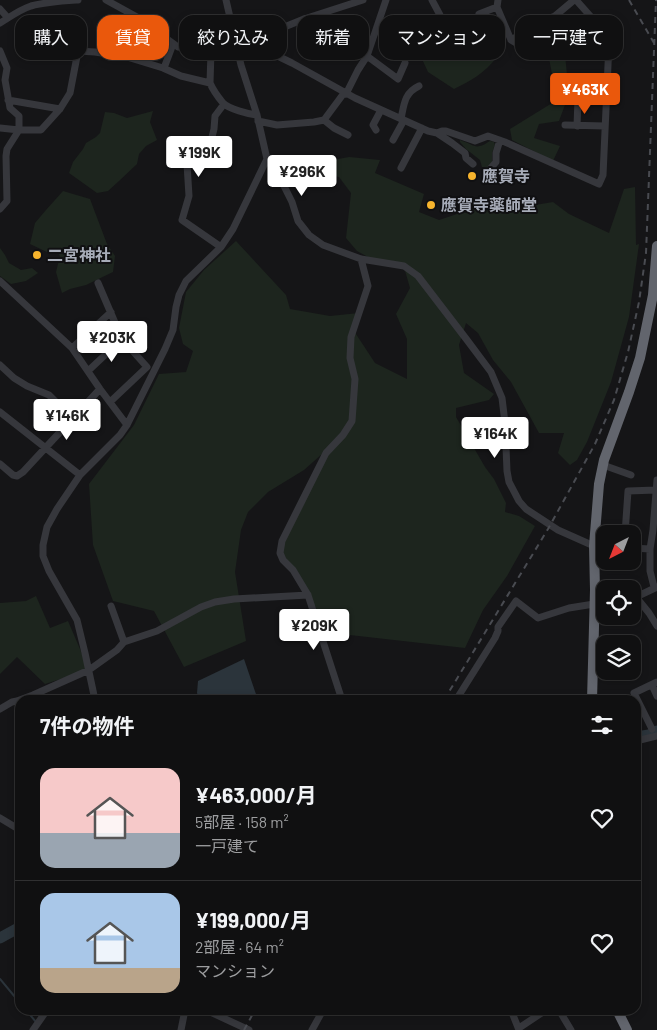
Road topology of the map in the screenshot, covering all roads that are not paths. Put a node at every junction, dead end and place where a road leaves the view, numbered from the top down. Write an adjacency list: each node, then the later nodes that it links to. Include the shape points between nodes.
1 (78, 0): 16 (street, via 31,6)
2 (106, 0): 11 (street)
3 (226, 0): 12 (street)
4 (363, 0): 13 (street)
5 (386, 0): 14 (street)
6 (575, 0): 19 (street, via 555,16); 39 (street, via 600,27 609,43)
7 (434, 1): 15 (street)
8 (498, 3): 10 (street); 19 (street)
9 (0, 9): 16 (street)
10 (480, 14)
11 (133, 15)
12 (230, 15)
13 (319, 15)
14 (381, 15)
15 (440, 15)
16 (8, 18): 18 (street)
17 (379, 22): 24 (street)
18 (0, 24)
19 (512, 40): 21 (street)
20 (169, 41): 22 (street)
21 (515, 42)
22 (173, 44): 23 (street); 34 (street)
23 (179, 47)
24 (369, 50)
25 (0, 51): 38 (street, via 7,68)
26 (97, 52): 41 (street, via 78,51 70,93)
27 (369, 57): 33 (street, via 398,79)
28 (140, 60): 34 (street)
29 (211, 60): 35 (street)
30 (241, 60): 43 (street)
31 (286, 60): 37 (street)
32 (364, 60): 37 (street)
33 (405, 63)
34 (164, 68): 35 (street, via 180,76)
35 (210, 83): 40 (street)
36 (419, 86): 45 (street, via 407,95)
37 (345, 93): 42 (street); 44 (street)
38 (8, 100): 41 (street); 51 (street, via 10,108 19,116)
39 (606, 100): 47 (street, via 578,99); 48 (street)
40 (224, 104): 43 (street); 63 (street, via 215,116 212,136 187,164 189,196 182,220)
41 (60, 108): 51 (street, via 41,130)
42 (381, 110): 45 (street); 52 (street, via 374,126)
43 (258, 118): 44 (street, via 278,125); 57 (street)
44 (324, 120): 54 (street)
45 (402, 120): 50 (street); 55 (street)
46 (565, 125): 47 (street)
47 (577, 126): 48 (street)
48 (605, 126): 56 (street, via 603,175 599,184)
49 (0, 128): 51 (street)
50 (422, 128): 53 (street); 59 (street)
51 (19, 130): 61 (street, via 7,149 7,201)
52 (376, 130)
53 (437, 133): 56 (street, via 446,131 475,141 488,136); 58 (street, via 465,153)
54 (348, 135)
55 (393, 140)
56 (500, 140): 60 (street, via 496,162)
57 (268, 158): 63 (street); 64 (street, via 292,202 298,221 309,235 323,245)
58 (473, 164)
59 (401, 168)
60 (490, 169)
61 (0, 209)
62 (657, 246): 67 (highway)
63 (221, 247): 78 (street, via 186,281 179,295 173,330)
64 (361, 259): 88 (street, via 404,266 418,276 490,372 502,398 507,471 518,501 558,530); 94 (street, via 368,286 351,337 350,358 355,379 352,421 326,453 282,541 280,553)
65 (0, 281): 71 (street)
66 (98, 283): 69 (street)
67 (655, 295): 68 (highway)
68 (654, 309): 81 (highway)
69 (111, 312): 70 (street); 71 (street)
70 (122, 338): 73 (street); 75 (street, via 147,367)
71 (72, 348): 73 (street)
72 (0, 365): 77 (street, via 27,386 49,395)
73 (88, 371): 74 (street)
74 (100, 389): 75 (street); 77 (street)
75 (110, 402): 78 (street)
76 (0, 412): 79 (street)
77 (72, 418): 79 (street)
78 (127, 425): 82 (street)
79 (45, 449): 80 (street, via 17,476); 82 (street)
80 (0, 464)
81 (603, 465): 83 (street); 88 (highway)
82 (80, 475): 101 (street, via 46,527 43,545 49,571 77,620)
83 (631, 475)
84 (657, 480): 85 (street)
85 (656, 490): 86 (street, via 628,491); 87 (street)
86 (625, 525)
87 (655, 530): 90 (street)
88 (594, 546): 91 (highway)
89 (641, 548): 90 (street)
90 (650, 549): 92 (street, via 650,571)
91 (599, 580)
92 (655, 587): 93 (street)
93 (641, 593)
94 (308, 595): 100 (street, via 215,602 156,631); 105 (street)
95 (596, 600): 96 (highway)
96 (594, 604): 106 (street, via 538,618 516,601); 107 (highway)
97 (641, 604): 99 (street)
98 (112, 606): 100 (street)
99 (657, 626)
100 (124, 642): 101 (street)
101 (89, 670): 103 (street); 104 (street)
102 (654, 684): 108 (street); 109 (street)
103 (33, 695)
104 (93, 695)
105 (340, 695)
106 (459, 695)
107 (592, 695)
108 (635, 695)
109 (657, 696)
110 (15, 701): 112 (street)
111 (641, 707): 113 (street)
112 (0, 709)
113 (652, 729)
114 (657, 736): 115 (street)
115 (641, 740)
116 (0, 818): 117 (street)
117 (15, 827)
118 (44, 1015): 127 (street)
119 (184, 1015): 128 (street)
120 (217, 1015): 129 (street)
121 (320, 1015): 130 (street)
122 (513, 1015): 126 (street)
123 (539, 1015): 126 (street)
124 (562, 1015): 131 (street)
125 (620, 1015): 132 (highway)
126 (519, 1029)
127 (33, 1030)
128 (181, 1030)
129 (249, 1030)
130 (312, 1030)
131 (571, 1030)
132 (627, 1030)

